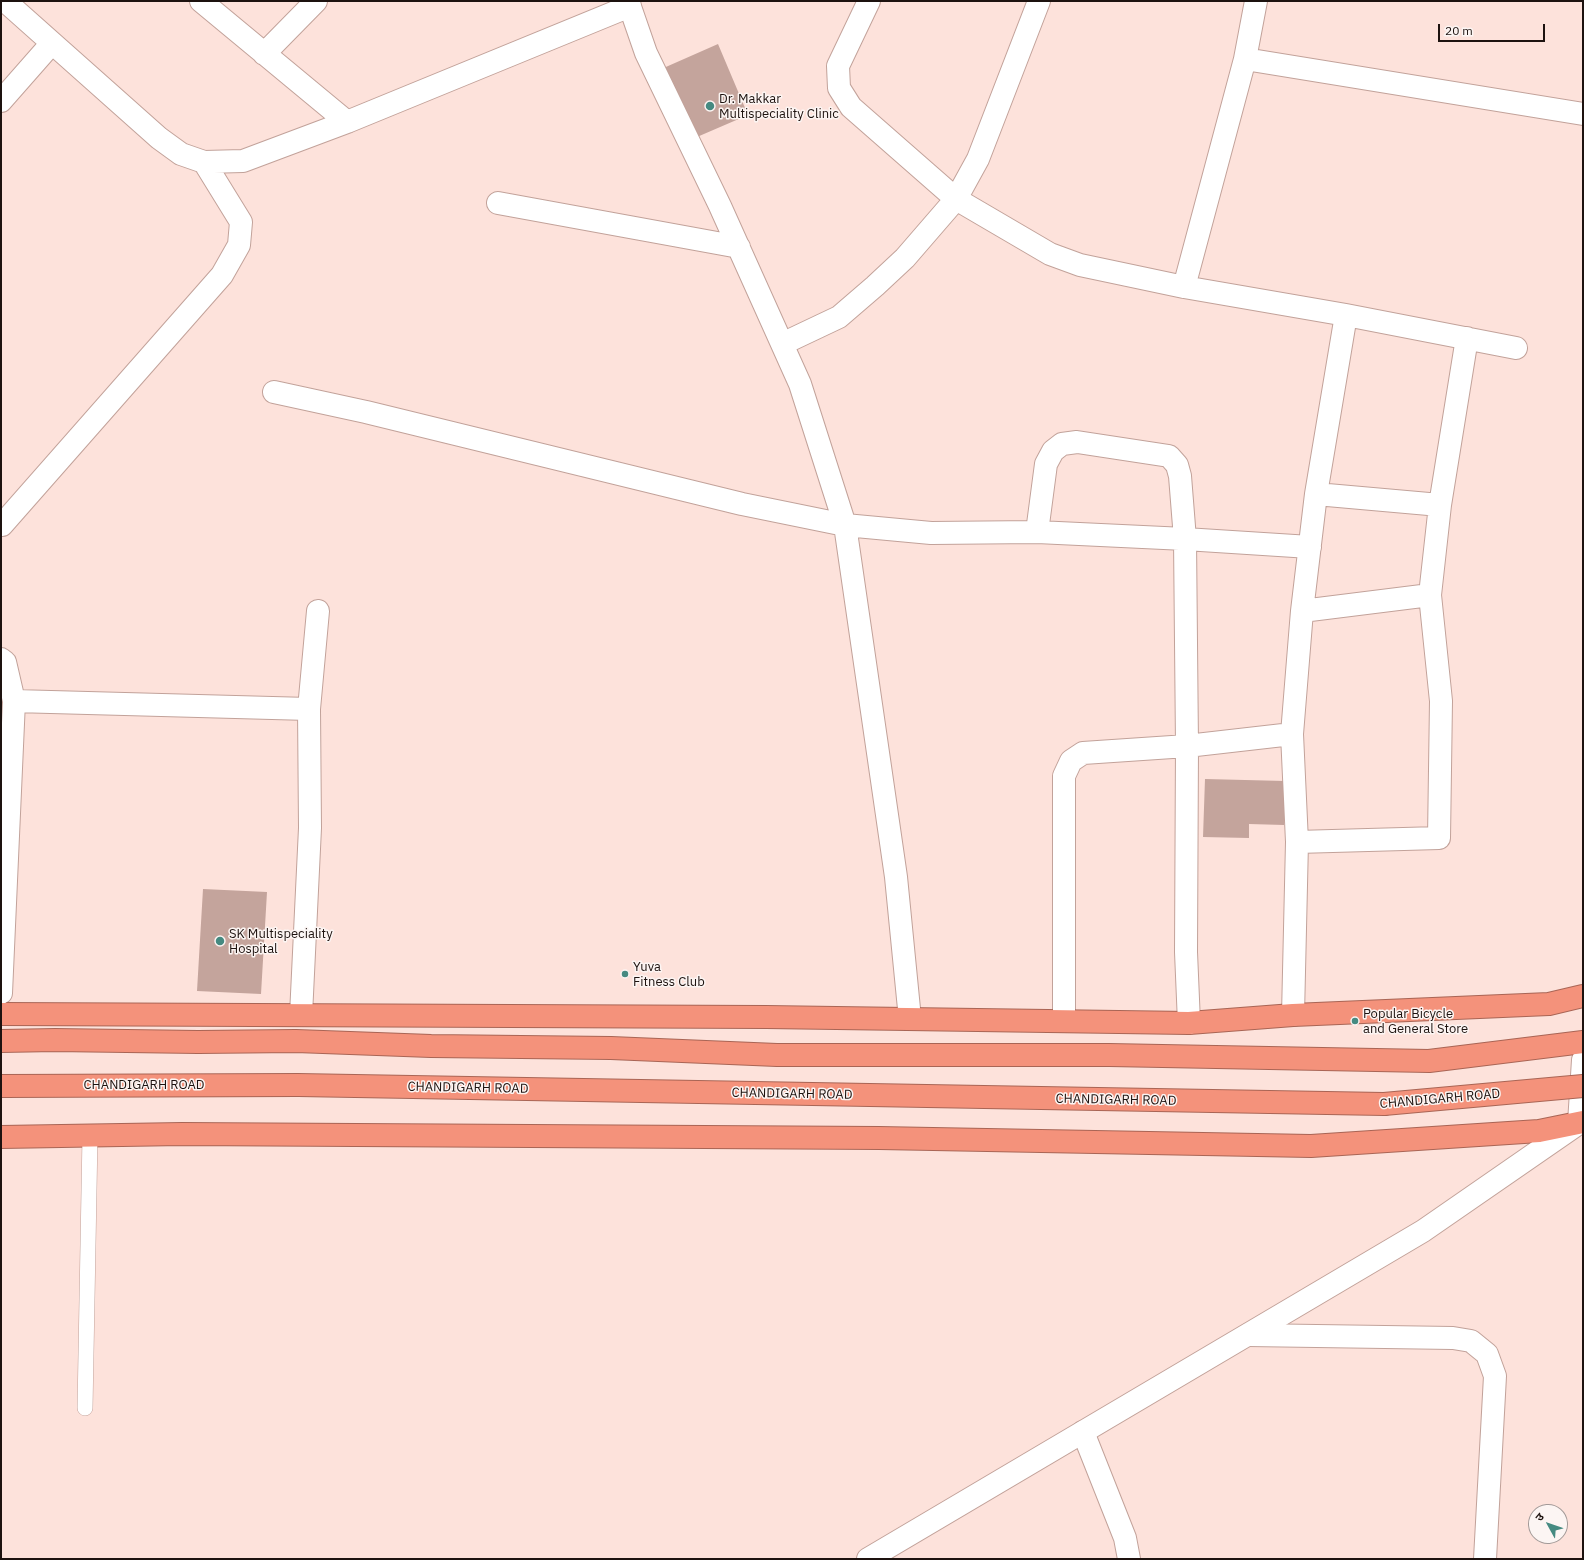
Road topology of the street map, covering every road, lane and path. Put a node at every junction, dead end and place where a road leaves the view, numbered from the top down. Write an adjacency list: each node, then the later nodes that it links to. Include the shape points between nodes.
1 (5, 1): 8 (street)
2 (201, 1): 9 (street)
3 (316, 1): 9 (street)
4 (870, 1): 15 (street, via 838,66 839,88 851,107)
5 (1039, 1): 15 (street, via 978,158)
6 (1256, 1): 10 (street)
7 (629, 4): 13 (street); 17 (street, via 646,53)
8 (52, 43): 11 (street); 14 (street, via 159,138 181,154)
9 (264, 54): 13 (street)
10 (1246, 59): 12 (street); 18 (street)
11 (1, 101)
12 (1583, 114)
13 (347, 122): 14 (street, via 243,161)
14 (204, 162): 26 (street, via 241,222 238,245 222,275)
15 (956, 199): 18 (street, via 1050,254 1080,265); 21 (street, via 905,258 839,317)
16 (498, 203): 17 (street)
17 (739, 247): 21 (street)
18 (1184, 287): 19 (street)
19 (1346, 315): 20 (street); 24 (street)
20 (1467, 338): 22 (street); 25 (street)
21 (782, 344): 27 (street, via 800,384)
22 (1516, 348)
23 (274, 392): 27 (street, via 742,504)
24 (1316, 494): 25 (street); 30 (street)
25 (1440, 505): 31 (street)
26 (2, 525)
27 (845, 525): 28 (street, via 931,534); 45 (street, via 896,877)
28 (1037, 532): 29 (street); 29 (street, via 1046,464 1053,451 1062,444 1077,442 1169,456 1177,465 1180,476)
29 (1184, 539): 30 (street); 38 (street)
30 (1310, 547): 33 (street)
31 (1430, 595): 33 (street); 39 (street, via 1441,701 1439,838)
32 (318, 611): 36 (street)
33 (1302, 611): 37 (street)
34 (1, 659): 35 (street, via 5,662)
35 (14, 701): 36 (street); 40 (street)
36 (309, 709): 43 (street, via 310,828)
37 (1292, 734): 38 (street); 39 (street)
38 (1187, 746): 46 (street, via 1083,753 1071,761 1064,776); 47 (street)
39 (1297, 842): 44 (street)
40 (1, 993)
41 (1583, 996): 44 (highway, via 1549,1004)
42 (1, 1014): 43 (highway)
43 (301, 1015): 45 (highway)
44 (1293, 1015): 47 (highway)
45 (910, 1019): 46 (highway)
46 (1064, 1021): 47 (highway)
47 (1188, 1023)
48 (1, 1041): 49 (highway, via 296,1042 611,1048 777,1055 1109,1055 1429,1061)
49 (1583, 1042)
50 (1583, 1060): 53 (street)
51 (1, 1086): 52 (highway, CHANDIGARH ROAD, bridge, via 298,1085 1384,1104)
52 (1583, 1086)
53 (1581, 1123): 54 (highway, via 1539,1131 1311,1146 879,1138 190,1134); 56 (street, via 1423,1231)
54 (90, 1136): 55 (highway); 57 (lane)
55 (1, 1137)
56 (1248, 1335): 58 (street); 61 (street, via 1453,1338 1471,1341 1487,1354 1495,1376)
57 (85, 1408)
58 (1083, 1432): 59 (street); 60 (street, via 1125,1538)
59 (868, 1559)
60 (1129, 1559)
61 (1486, 1559)

